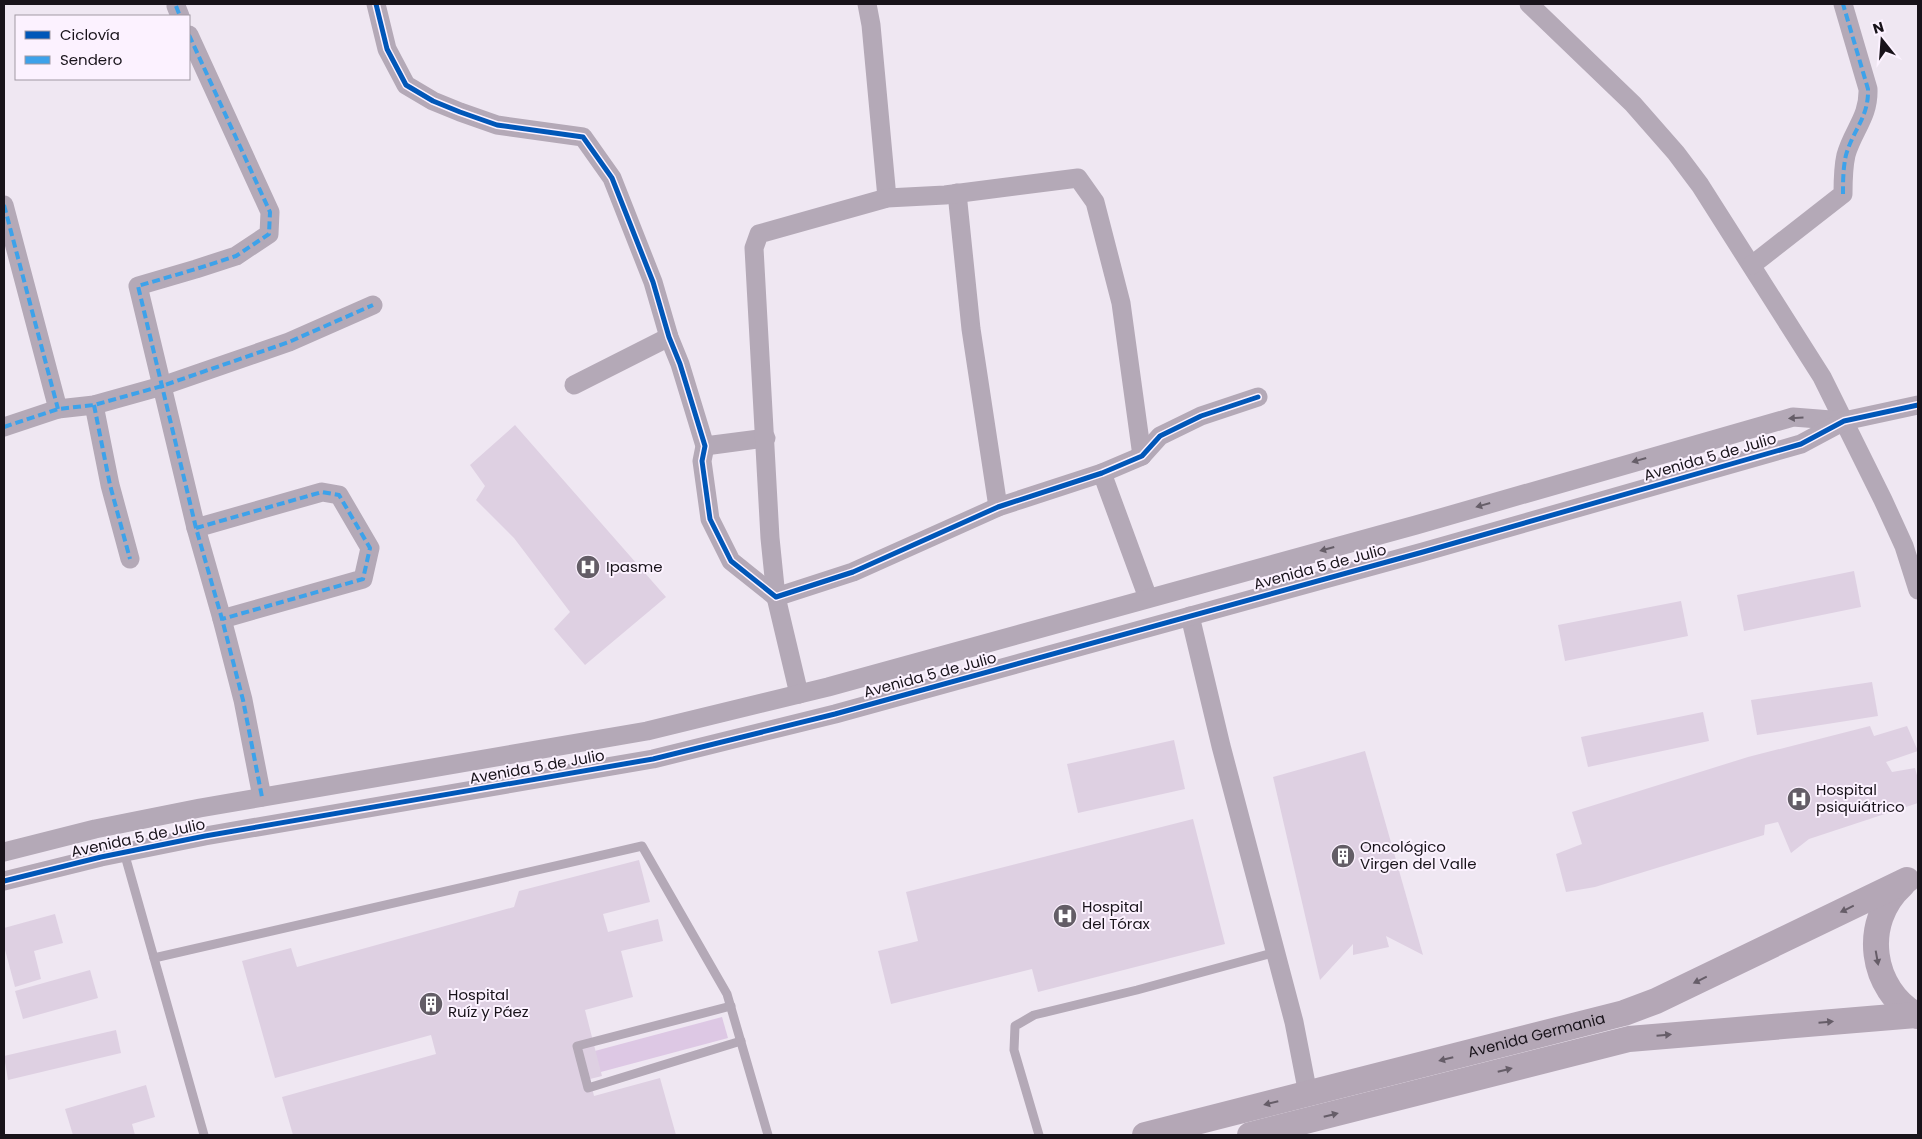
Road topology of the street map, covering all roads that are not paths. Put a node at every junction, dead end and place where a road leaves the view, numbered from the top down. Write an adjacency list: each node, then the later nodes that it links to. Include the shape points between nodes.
1 (376, 4): 11 (street, via 387,49 406,85 433,101 497,125 583,137 612,178 653,282)
2 (867, 4): 7 (street, via 872,25)
3 (1529, 4): 9 (street, via 1633,104 1671,147)
4 (1843, 4): 9 (street, via 1869,98 1846,155 1843,194)
5 (190, 37): 13 (street, via 270,212 269,234 236,256 138,286)
6 (957, 192): 7 (street); 22 (street, via 1078,178 1095,202 1121,303); 24 (street, via 971,329)
7 (887, 198): 20 (street, via 760,234 754,248)
8 (4, 205): 17 (street)
9 (1752, 265): 18 (street, via 1822,377)
10 (373, 305): 13 (street, via 289,342)
11 (669, 337): 12 (street); 21 (street)
12 (574, 385)
13 (162, 386): 15 (street); 25 (street)
14 (1258, 397): 22 (street, via 1201,416 1160,436)
15 (94, 405): 17 (street); 26 (street, via 110,485)
16 (1918, 405): 18 (street)
17 (58, 409): 19 (street)
18 (1844, 421): 27 (street, via 1904,546); 29 (street, Avenida 5 de Julio, one-way to 29, via 1793,417); 30 (street, Avenida 5 de Julio, via 1801,444)
19 (4, 427)
20 (766, 438): 21 (street); 28 (street)
21 (705, 446): 28 (street, via 702,461 710,519 731,561)
22 (1142, 456): 23 (street)
23 (1102, 473): 24 (street); 29 (street)
24 (998, 507): 28 (street, via 853,572)
25 (196, 528): 31 (street); 31 (street, via 322,492 339,495 370,548 363,579)
26 (130, 559)
27 (1918, 590)
28 (776, 597): 32 (street)
29 (1148, 598): 32 (street, Avenida 5 de Julio)
30 (1190, 616): 35 (street, Avenida 5 de Julio, via 835,714 653,759); 38 (street)
31 (222, 619): 33 (street)
32 (798, 694): 33 (street, Avenida 5 de Julio, via 647,731)
33 (262, 797): 34 (street, Avenida 5 de Julio, via 146,818)
34 (4, 852)
35 (124, 852): 37 (street, Avenida 5 de Julio); 39 (lane)
36 (1912, 877): 41 (street, one-way to 41, via 1895,891 1886,904 1879,919 1875,950 1878,966 1892,994); 43 (street, Avenida Germania, one-way to 43, via 1656,1001 1631,1010)
37 (4, 881)
38 (1276, 952): 43 (street); 46 (lane, via 1034,1015 1015,1026 1014,1050)
39 (154, 958): 40 (lane, via 642,846); 44 (lane)
40 (731, 1006): 42 (lane); 42 (lane, via 577,1046 588,1088)
41 (1917, 1015): 48 (street, Avenida Germania, one-way to 41, via 1629,1039)
42 (740, 1041): 45 (lane)
43 (1308, 1094): 47 (street, Avenida Germania, one-way to 47)
44 (204, 1135)
45 (768, 1135)
46 (1038, 1135)
47 (1145, 1135)
48 (1250, 1135)

